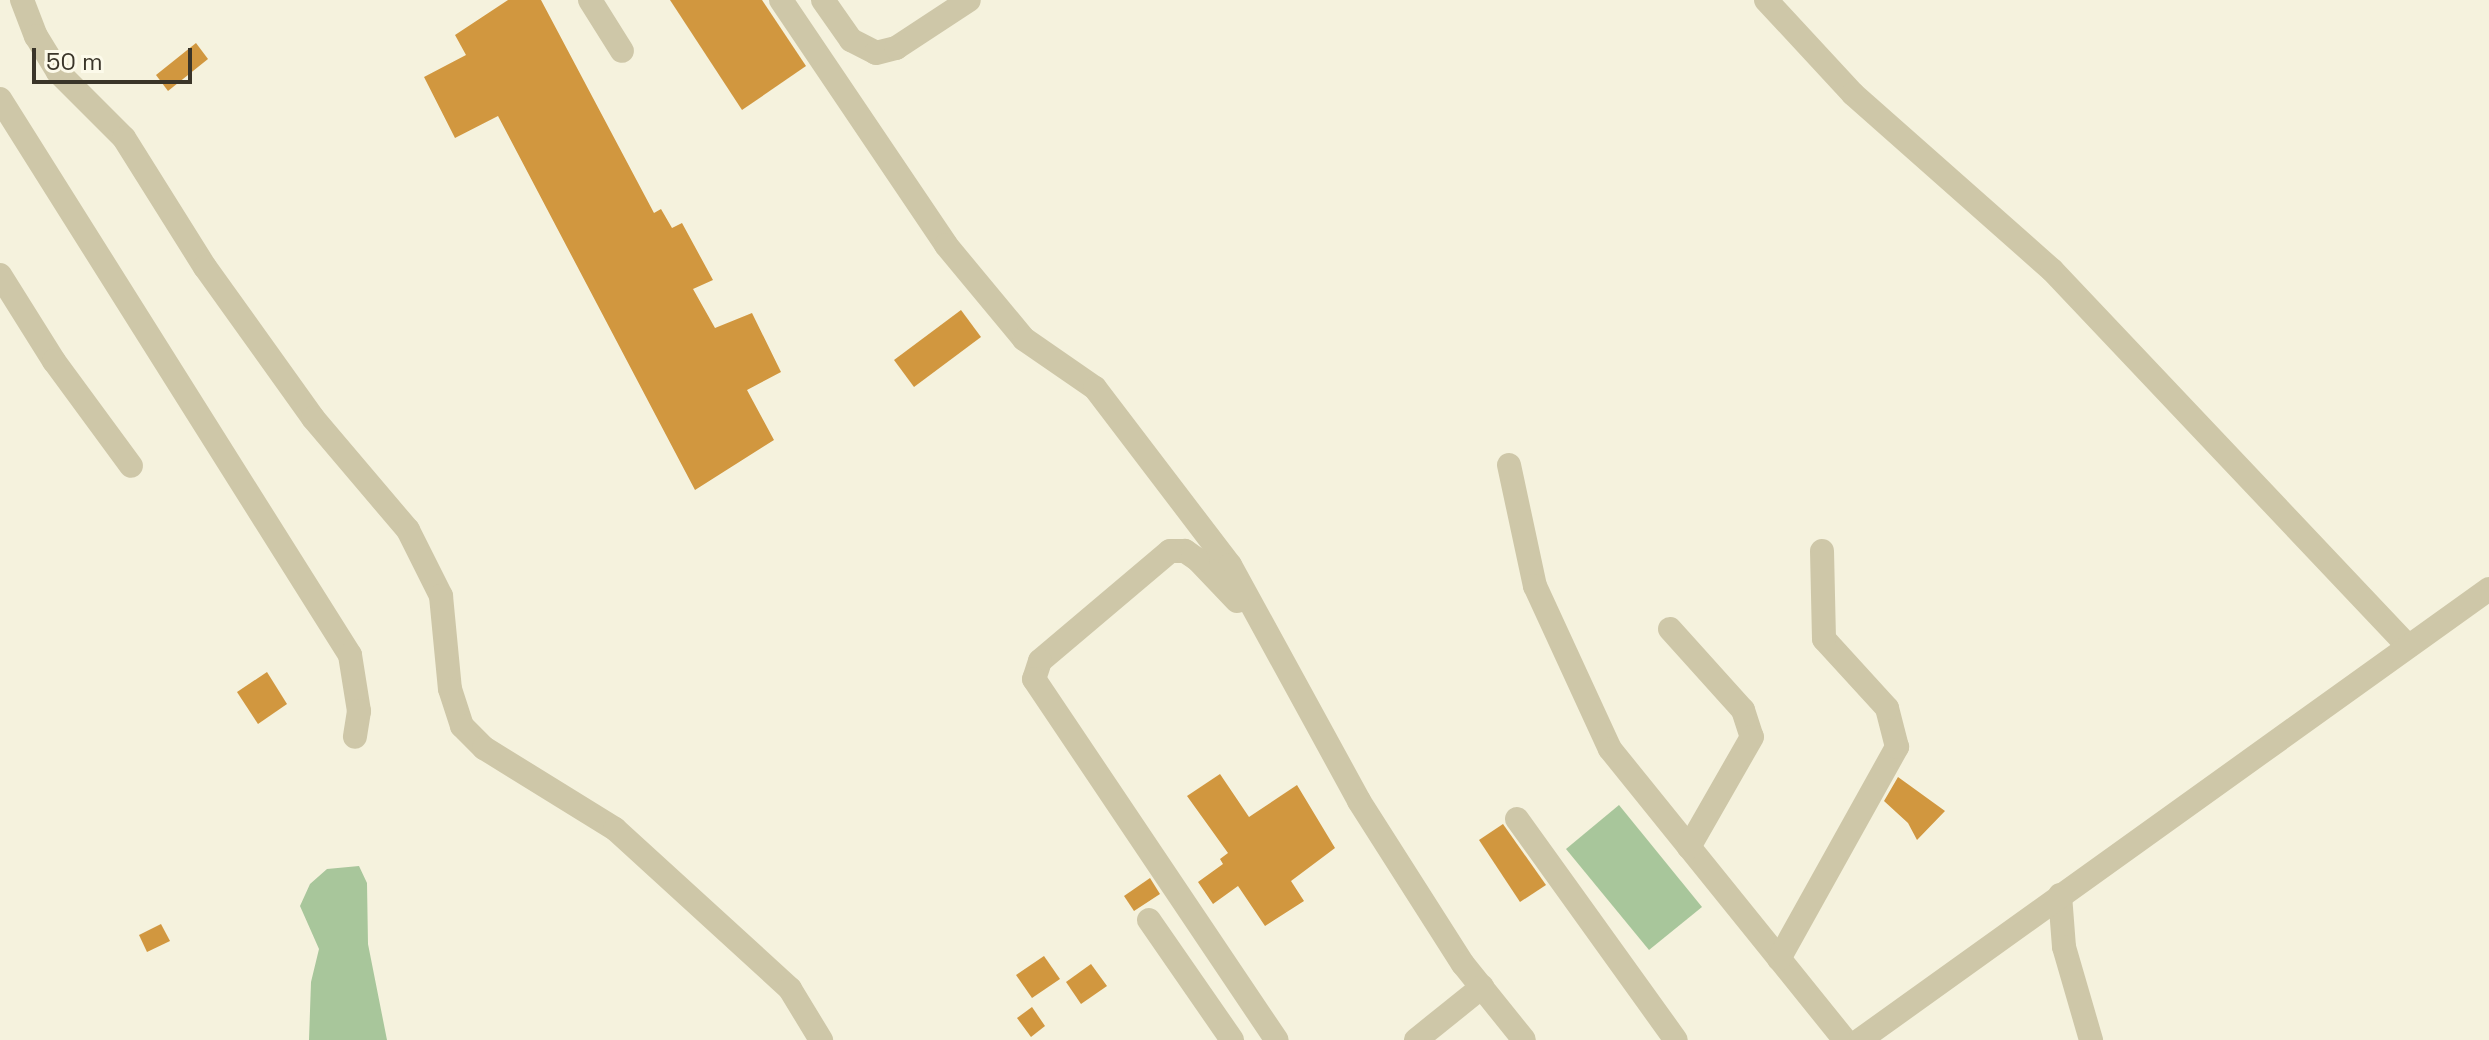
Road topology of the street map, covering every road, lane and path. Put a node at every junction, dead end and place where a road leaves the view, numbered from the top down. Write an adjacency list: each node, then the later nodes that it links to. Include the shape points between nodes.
1 (22, 0): 24 (street, via 58,72 124,138 205,267 313,418 408,530 441,596 450,689 462,726 484,748 626,838 790,989)
2 (590, 0): 7 (street)
3 (781, 0): 16 (street, via 946,245 1024,339 1095,388 1230,565)
4 (823, 0): 5 (street, via 851,40 876,53 896,48)
5 (969, 0)
6 (1766, 0): 15 (street, via 1886,125 2052,270)
7 (622, 51)
8 (0, 99): 17 (street, via 350,655 359,711)
9 (0, 275): 11 (street, via 54,361)
10 (1509, 465): 19 (street, via 1535,586 1610,749)
11 (131, 466)
12 (1822, 551): 22 (street, via 1824,639 1887,708 1897,747)
13 (2489, 589): 15 (street)
14 (1670, 629): 19 (street, via 1743,710 1752,737)
15 (2408, 646): 20 (street)
16 (1280, 655): 23 (street, via 1359,801); 26 (street, via 1218,576 1185,551 1170,551 1040,661 1034,679)
17 (355, 737)
18 (1517, 819): 29 (street)
19 (1689, 847): 22 (street)
20 (2060, 895): 31 (street); 32 (street, via 2064,947)
21 (1149, 920): 25 (street)
22 (1779, 959): 30 (street)
23 (1482, 987): 27 (street); 28 (street)
24 (821, 1040)
25 (1232, 1040)
26 (1277, 1040)
27 (1416, 1040)
28 (1524, 1040)
29 (1676, 1040)
30 (1845, 1040)
31 (1860, 1040)
32 (2091, 1040)

